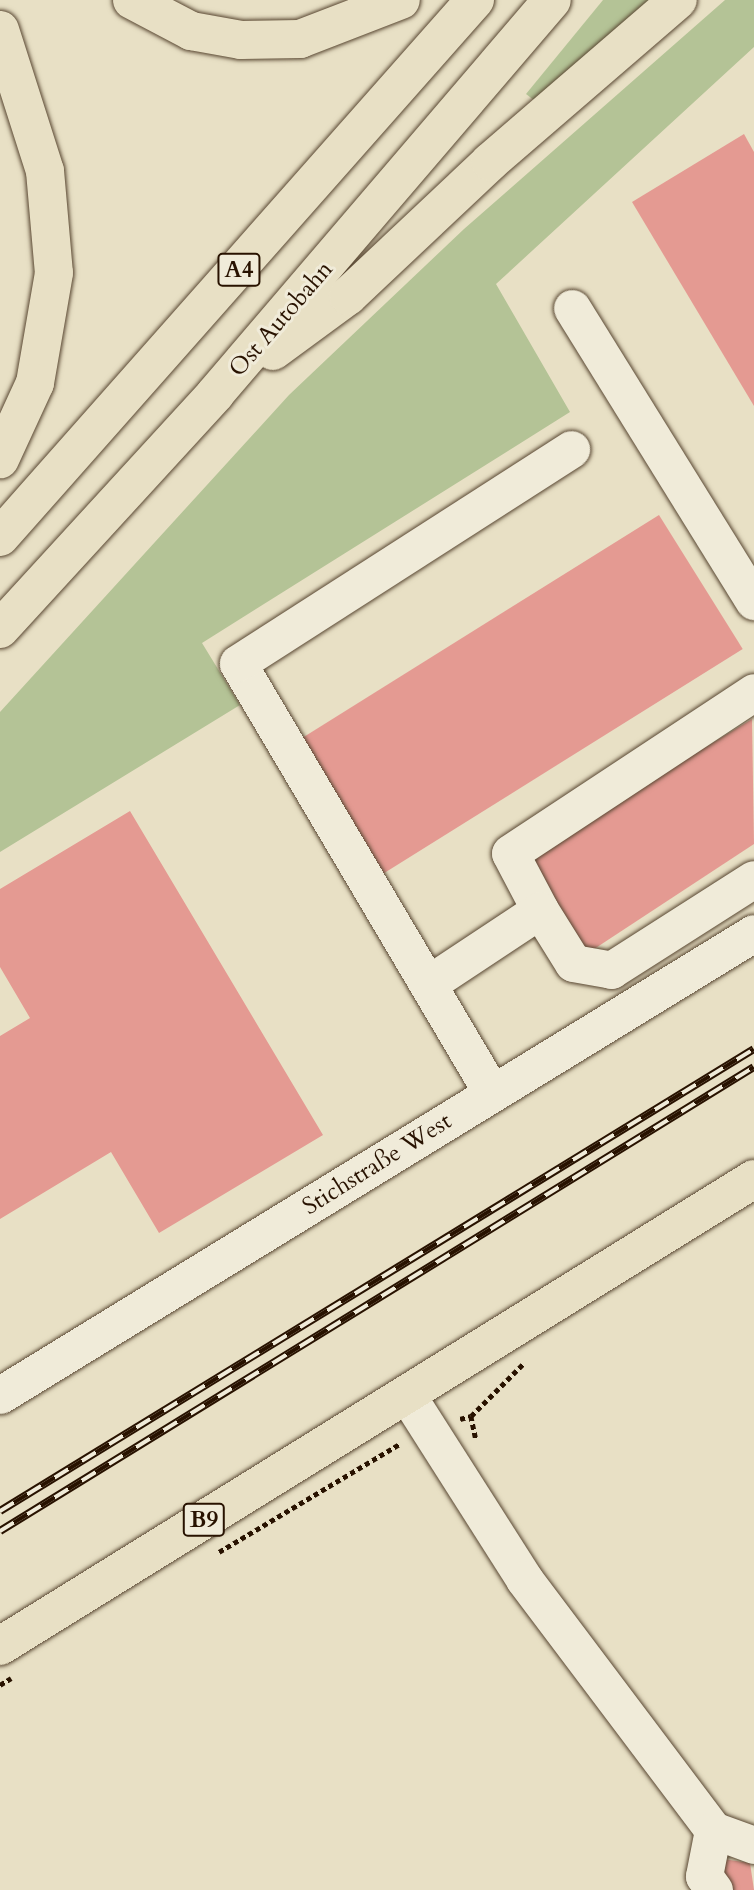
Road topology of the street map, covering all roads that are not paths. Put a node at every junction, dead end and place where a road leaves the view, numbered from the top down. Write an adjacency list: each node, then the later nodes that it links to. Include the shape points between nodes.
1 (132, 0): 2 (main road, via 191,31 241,40 300,39)
2 (401, 0)
3 (475, 0): 11 (main road, A4)
4 (552, 0): 8 (main road, Ost Autobahn / A4)
5 (678, 0): 8 (main road, via 490,162 348,296)
6 (0, 30): 10 (main road, via 45,171 54,272 35,383)
7 (572, 308): 12 (street)
8 (215, 394): 13 (main road, Ost Autobahn / A4)
9 (570, 449): 18 (street, via 238,663)
10 (0, 459)
11 (0, 537)
12 (754, 601)
13 (0, 629)
14 (754, 692): 16 (street, via 510,853)
15 (754, 879): 16 (street, via 611,970 573,963)
16 (540, 910): 18 (street)
17 (754, 933): 19 (street, Stichstraße West)
18 (428, 984): 19 (street)
19 (492, 1093): 21 (street, Stichstraße West)
20 (754, 1179): 22 (main road, B9)
21 (0, 1395)
22 (407, 1395): 23 (main road, B9); 24 (street, via 524,1579)
23 (0, 1646)
24 (713, 1830): 25 (street); 26 (street, via 704,1876)
25 (754, 1845)
26 (714, 1890)

